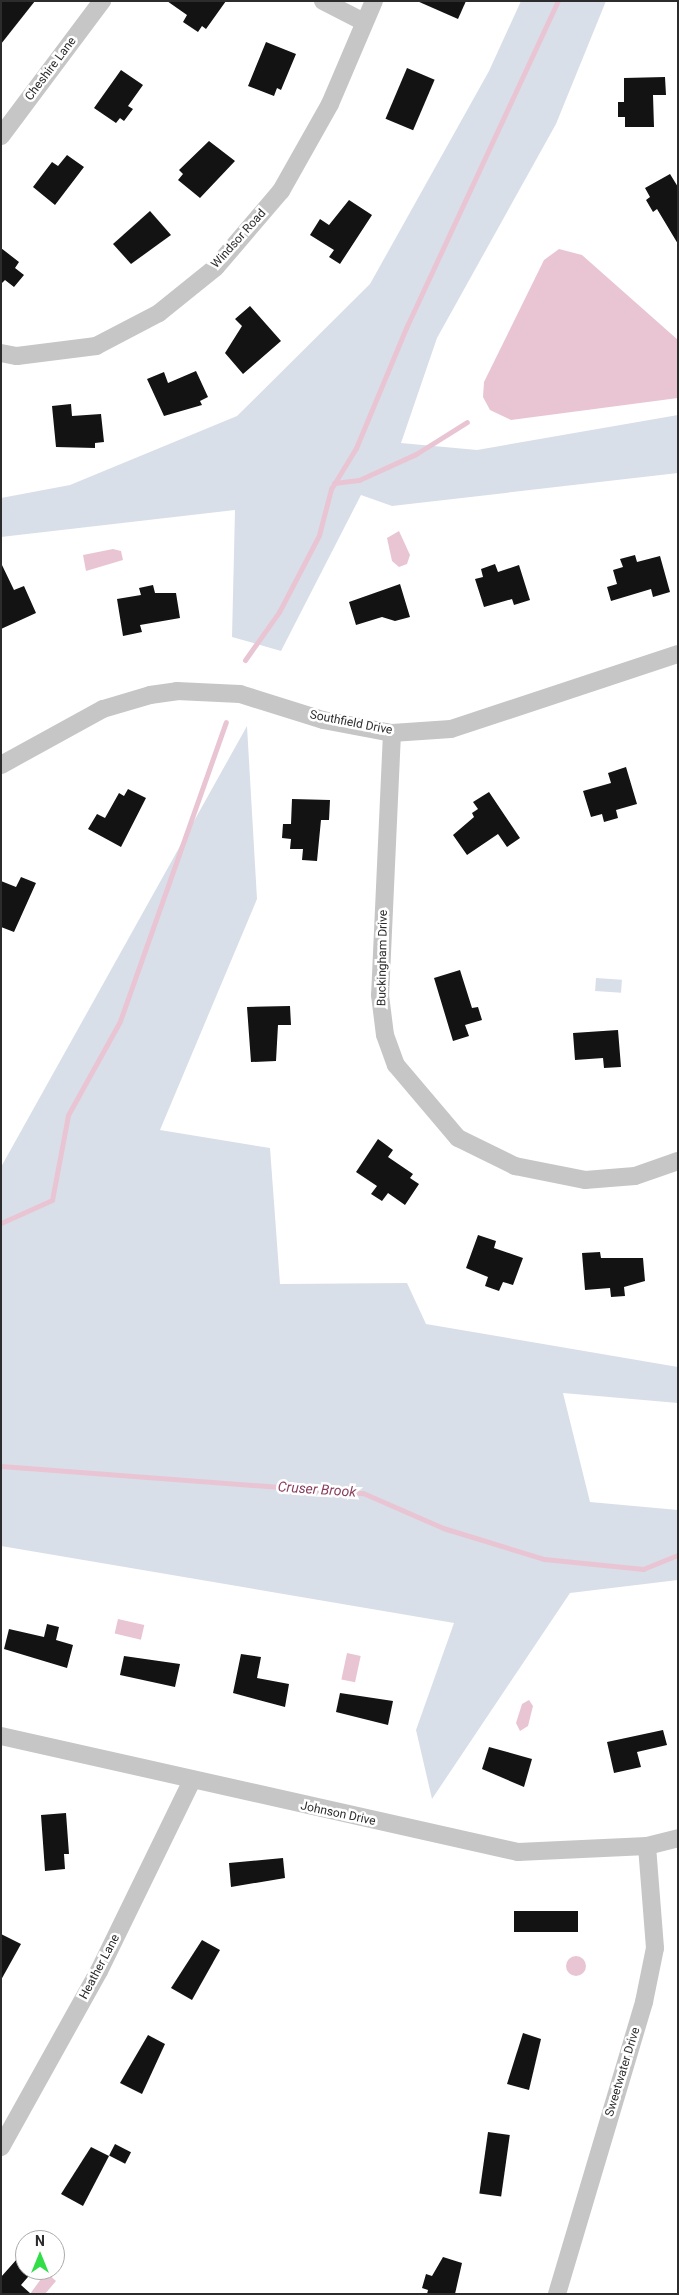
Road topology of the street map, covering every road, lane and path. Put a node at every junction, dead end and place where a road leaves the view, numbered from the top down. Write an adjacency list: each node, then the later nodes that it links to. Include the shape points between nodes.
1 (102, 1): 5 (street, Cheshire Lane)
2 (323, 1): 4 (street)
3 (374, 1): 4 (street, Windsor Road)
4 (364, 22): 6 (street, Windsor Road, via 330,104 281,192 216,267 159,313 96,346 18,356)
5 (1, 136)
6 (1, 353)
7 (678, 654): 8 (street, Southfield Drive, via 452,729)
8 (392, 733): 9 (street, Southfield Drive, via 323,720 240,694 177,691 102,709); 10 (street, Buckingham Drive, via 380,995 385,1035 396,1065 458,1138 515,1166 585,1180 635,1176)
9 (1, 765)
10 (678, 1161)
11 (1, 1736): 12 (street, Johnson Drive)
12 (191, 1782): 14 (street, Johnson Drive, via 518,1852); 15 (street, Heather Lane, via 99,1971)
13 (678, 1838): 14 (street, Johnson Drive)
14 (647, 1846): 16 (street, Sweetwater Drive, via 655,1948 644,2002)
15 (1, 2147)
16 (557, 2294)

